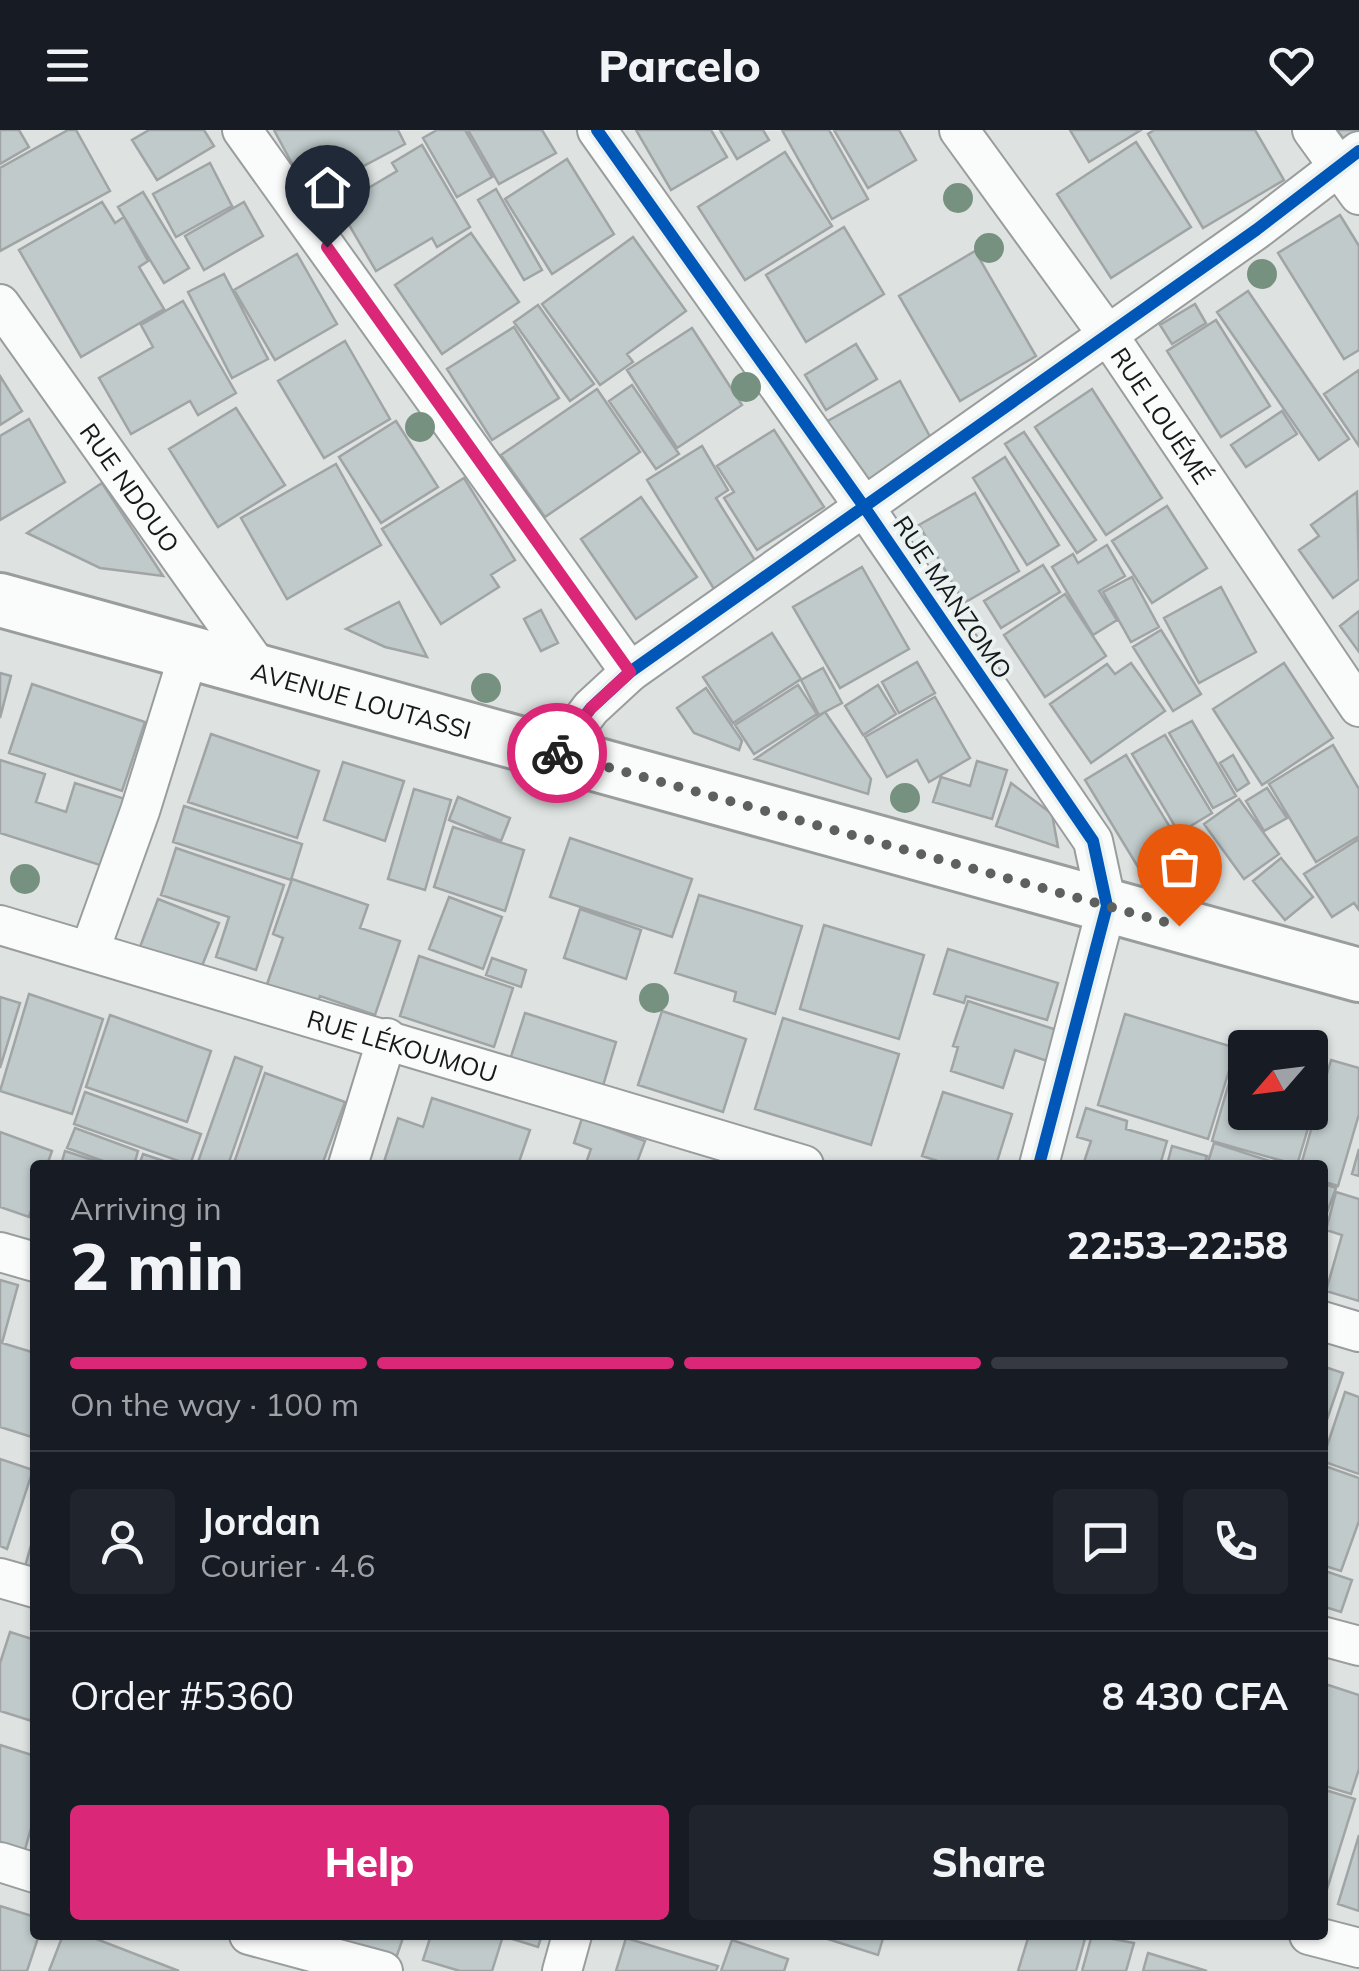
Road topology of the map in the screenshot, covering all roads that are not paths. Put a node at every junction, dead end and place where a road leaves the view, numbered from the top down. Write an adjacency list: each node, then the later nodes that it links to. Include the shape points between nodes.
1 (242, 130): 12 (street)
2 (597, 130): 8 (street, RUE MANZOMO)
3 (959, 130): 7 (street, RUE LOUÉMÉ)
4 (1312, 130): 5 (street)
5 (1352, 171): 7 (street)
6 (0, 304): 11 (street, RUE NDOUO)
7 (1108, 336): 8 (street); 13 (street, RUE LOUÉMÉ)
8 (865, 508): 12 (street); 15 (street, RUE MANZOMO, via 1093,840)
9 (0, 600): 10 (main road, AVENUE LOUTASSI)
10 (190, 650): 11 (main road, AVENUE LOUTASSI); 17 (street)
11 (260, 670): 14 (main road, AVENUE LOUTASSI)
12 (630, 672): 14 (street)
13 (1359, 708)
14 (556, 754): 15 (main road, AVENUE LOUTASSI)
15 (1107, 906): 18 (main road, AVENUE LOUTASSI); 22 (street)
16 (0, 925): 17 (street, RUE LÉKOUMOU)
17 (90, 950): 19 (street, RUE LÉKOUMOU)
18 (1359, 975)
19 (388, 1038): 20 (street); 21 (street, RUE LÉKOUMOU)
20 (350, 1160)
21 (788, 1160)
22 (1040, 1160)
23 (0, 1252): 24 (street)
24 (30, 1261)
25 (1328, 1323): 26 (street)
26 (1359, 1332)
27 (0, 1578): 28 (street)
28 (30, 1587)
29 (1328, 1638): 30 (street)
30 (1359, 1646)
31 (0, 1862): 32 (street)
32 (30, 1871)
33 (268, 1940): 37 (street)
34 (571, 1940): 38 (street)
35 (1328, 1940): 36 (street)
36 (1359, 1948)
37 (383, 1971)
38 (562, 1971)

